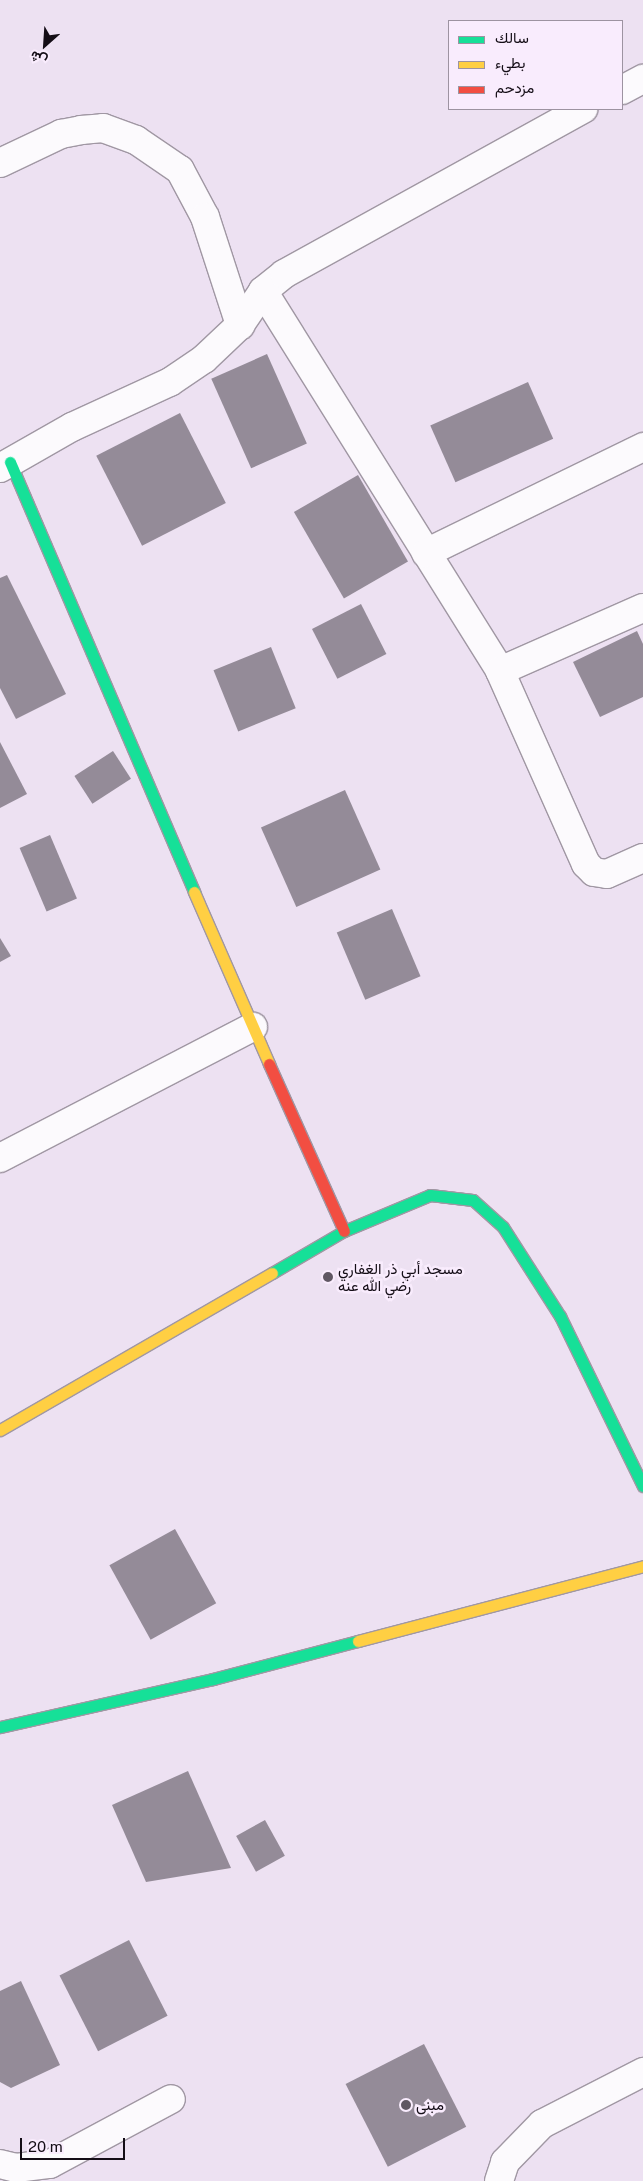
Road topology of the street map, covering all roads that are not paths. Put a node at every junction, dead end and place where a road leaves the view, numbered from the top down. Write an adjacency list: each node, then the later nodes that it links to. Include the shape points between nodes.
1 (643, 79): 2 (street)
2 (623, 89)
3 (582, 110): 5 (street, via 284,274)
4 (0, 163): 6 (street, via 61,134 81,130 103,128 144,145 180,170 205,217)
5 (263, 291): 6 (street); 9 (street)
6 (240, 324): 8 (street, via 204,359 170,382 72,427)
7 (643, 447): 9 (street)
8 (5, 465): 13 (street)
9 (426, 553): 11 (street)
10 (643, 608): 11 (street)
11 (500, 671): 12 (street, via 586,864 594,872 607,874)
12 (643, 858)
13 (253, 1027): 14 (street); 15 (street)
14 (0, 1158)
15 (344, 1231): 16 (street); 17 (street, via 430,1195 473,1200 503,1227 560,1316)
16 (0, 1430)
17 (643, 1486)
18 (643, 1566): 19 (street, via 213,1679)
19 (0, 1727)
20 (643, 2072): 23 (street, via 542,2124 505,2162)
21 (171, 2099): 22 (street, via 50,2164 16,2168)
22 (0, 2164)
23 (499, 2181)

